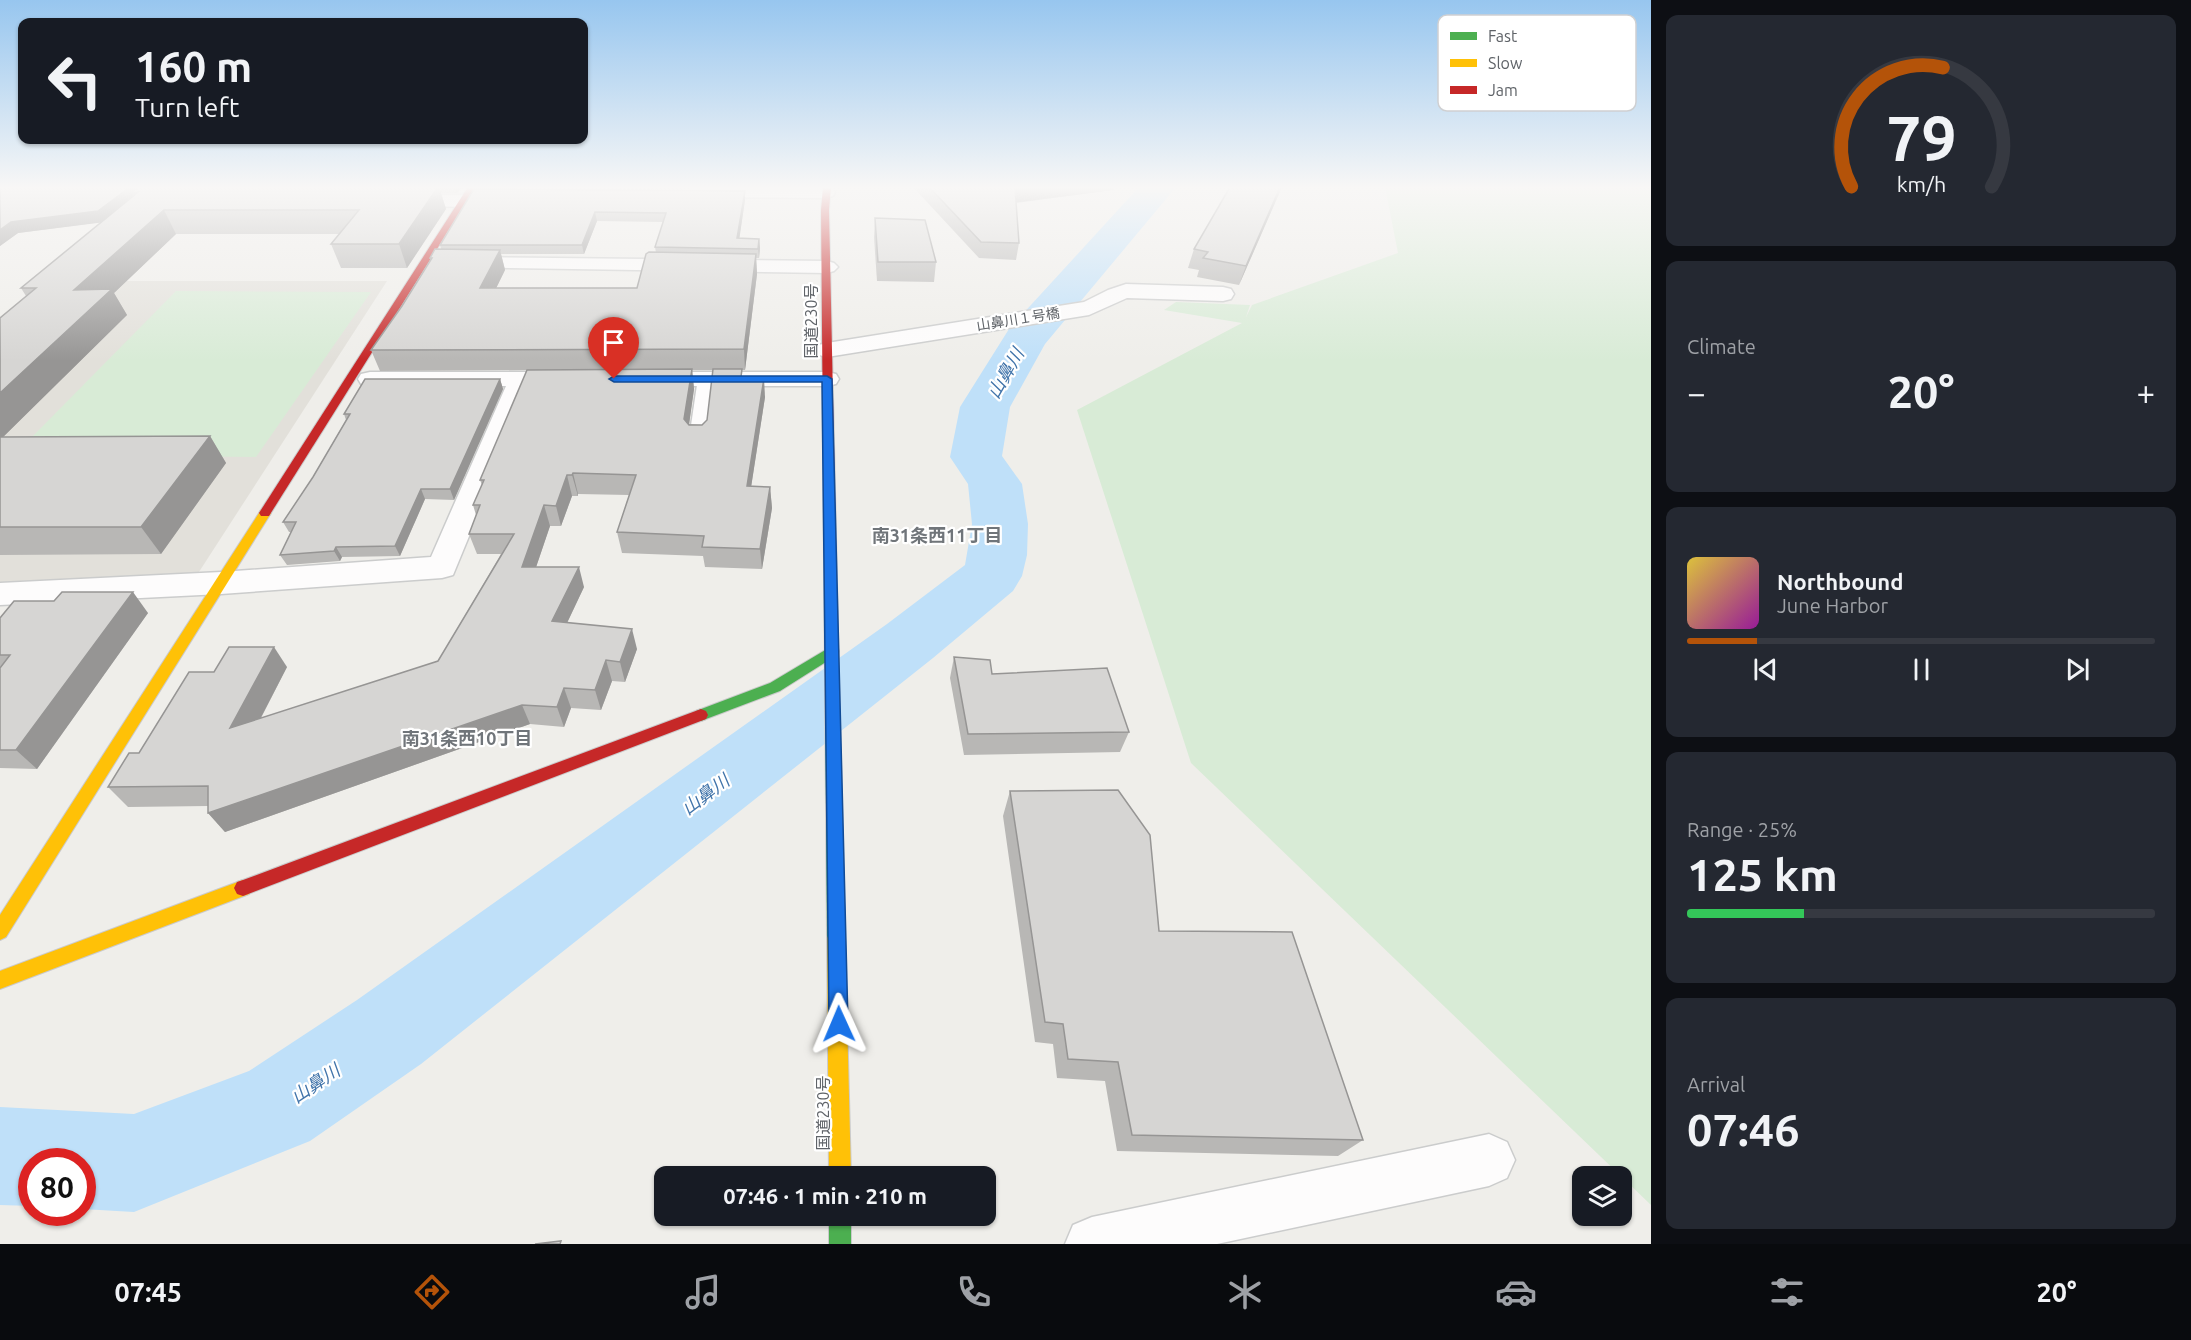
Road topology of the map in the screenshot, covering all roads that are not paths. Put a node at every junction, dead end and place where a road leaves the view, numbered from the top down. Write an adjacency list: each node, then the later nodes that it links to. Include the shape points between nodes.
1 (435, 245): 3 (main road)
2 (827, 245): 4 (main road, 国道230号)
3 (424, 262): 4 (street); 12 (main road)
4 (827, 267): 6 (main road, 国道230号)
5 (1222, 294): 6 (street, 山鼻川１号橋, via 1126,291 1113,293 1089,308)
6 (827, 350): 11 (main road, 国道230号)
7 (706, 378): 10 (street); 11 (street); 13 (lane)
8 (522, 379): 9 (street); 12 (street); 14 (street, via 442,567)
9 (568, 379)
10 (626, 379)
11 (827, 379): 16 (main road, 国道230号)
12 (350, 380): 14 (main road)
13 (698, 439)
14 (221, 583): 15 (street); 17 (main road)
15 (0, 594)
16 (833, 657): 18 (main road, via 775,687); 20 (main road, 国道230号)
17 (0, 931)
18 (0, 980)
19 (1489, 1160): 23 (street)
20 (840, 1166)
21 (840, 1226): 22 (main road)
22 (840, 1244)
23 (1092, 1244)

